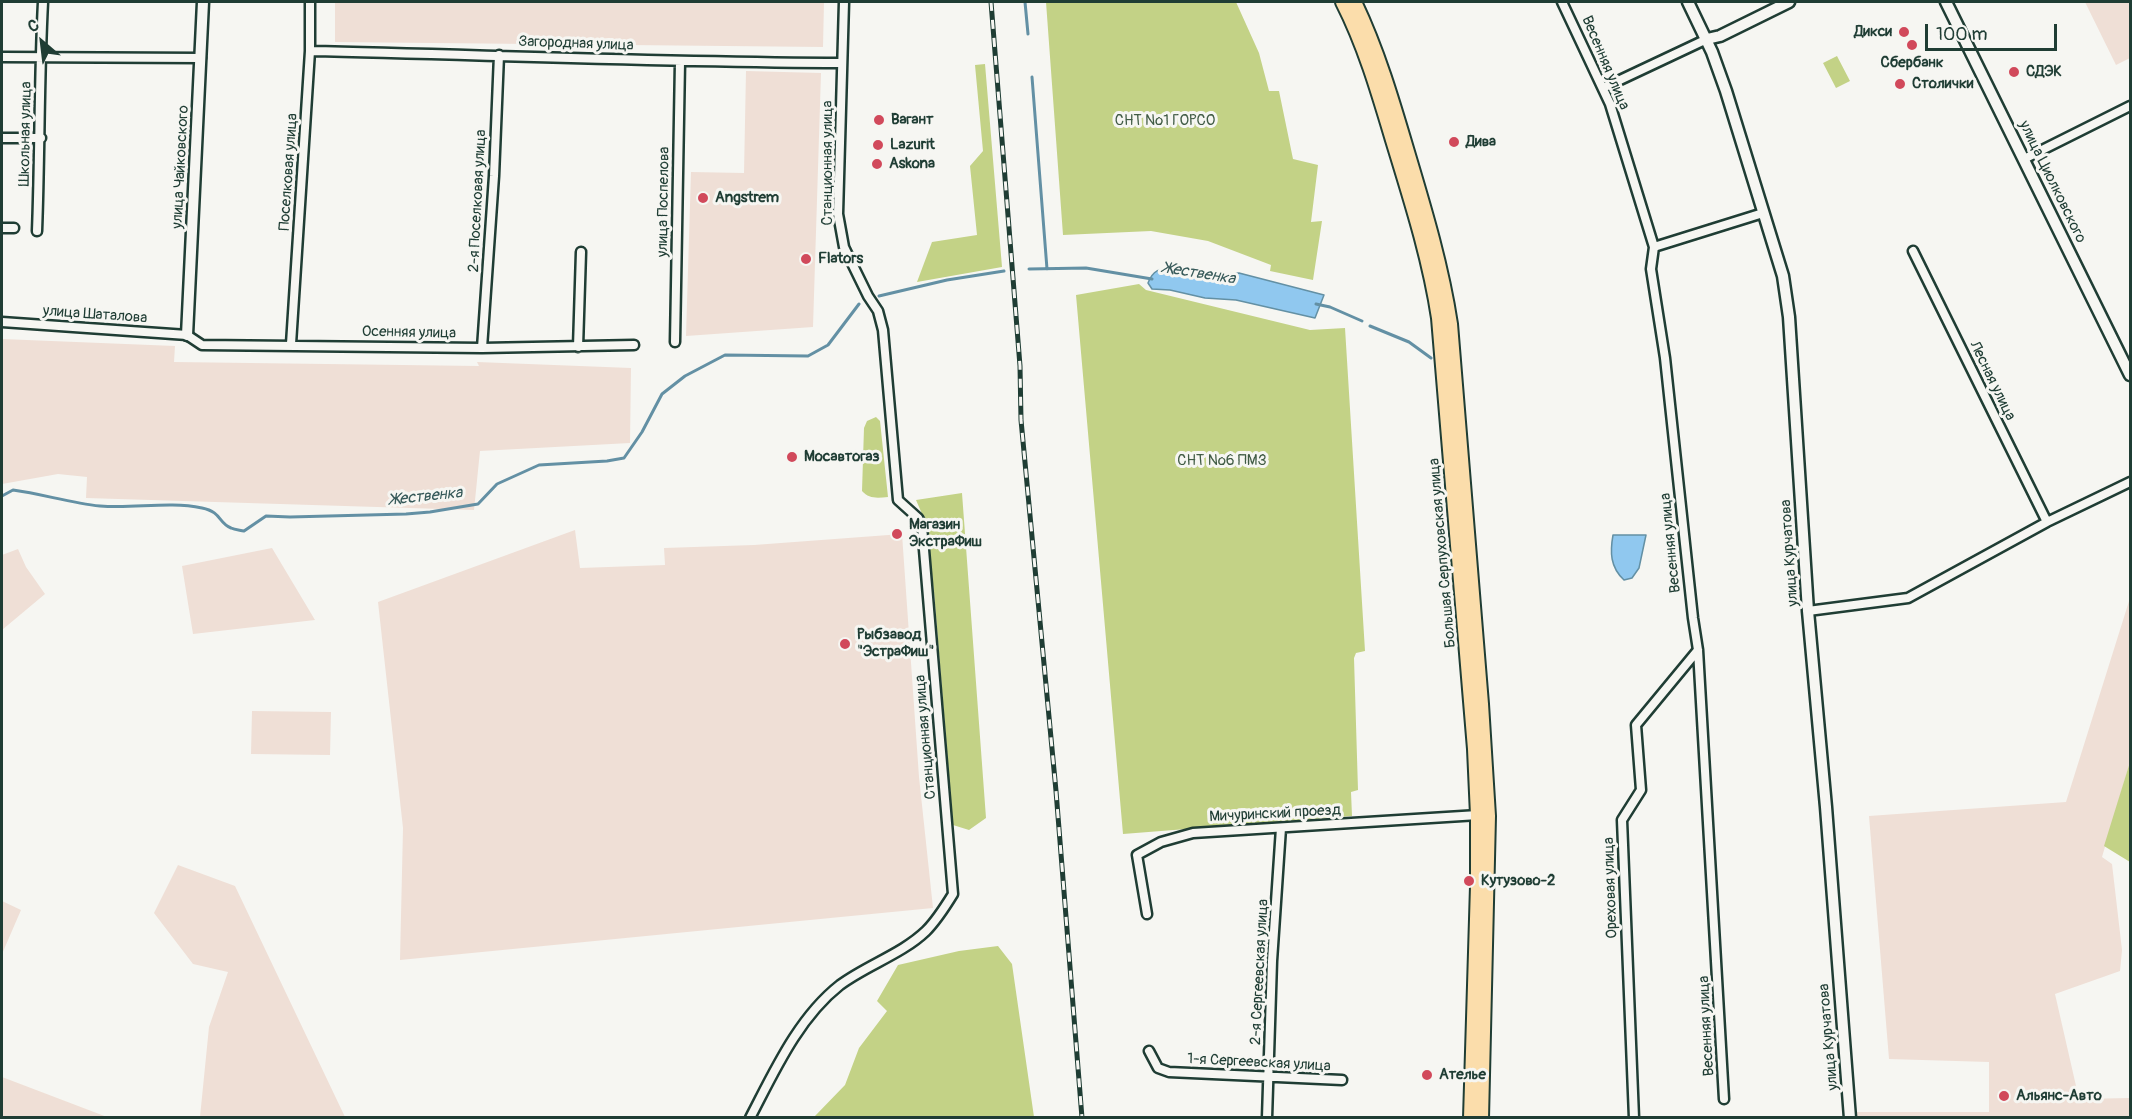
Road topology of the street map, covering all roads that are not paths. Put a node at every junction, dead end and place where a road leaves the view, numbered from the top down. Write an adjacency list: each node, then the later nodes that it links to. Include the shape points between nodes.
1 (43, 2): 15 (street, Школьная улица)
2 (203, 2): 16 (street, улица Чайковского)
3 (310, 2): 12 (street, Поселковая улица)
4 (844, 2): 18 (street, Станционная улица)
5 (1343, 2): 43 (main road, Большая Серпуховская улица, via 1373,77 1414,209 1436,298)
6 (1354, 2): 53 (main road, Большая Серпуховская улица, via 1382,73 1416,181 1450,324 1488,816)
7 (1562, 2): 19 (street, Весенняя улица)
8 (1688, 2): 11 (street, улица Курчатова)
9 (1789, 2): 11 (street)
10 (1946, 2): 23 (street, улица Циолковского)
11 (1707, 39): 19 (street); 24 (street, улица Курчатова)
12 (310, 51): 13 (street, Загородная улица); 34 (street, Поселковая улица)
13 (499, 55): 17 (street, Загородная улица); 37 (street, 2-я Поселковая улица)
14 (2, 57): 15 (street)
15 (40, 58): 16 (street); 22 (street, Школьная улица)
16 (201, 58): 32 (street, улица Чайковского)
17 (680, 62): 18 (street, Загородная улица); 33 (street, улица Поспелова)
18 (842, 63): 50 (street, Станционная улица, via 838,214 844,247 878,311 883,330 898,501 922,526 952,894 925,932 840,986 809,1017 782,1056)
19 (1603, 88): 28 (street, Весенняя улица)
20 (2130, 106): 23 (street)
21 (2, 138): 22 (street)
22 (41, 138): 27 (street, Школьная улица)
23 (2024, 159): 38 (street, улица Циолковского)
24 (1763, 213): 28 (street); 41 (street, улица Курчатова, via 1783,276 1789,317)
25 (2, 228): 26 (street)
26 (14, 228)
27 (37, 231)
28 (1654, 247): 42 (street, Весенняя улица, via 1650,269 1665,358)
29 (1913, 251): 40 (street, Лесная улица)
30 (580, 252): 36 (street)
31 (2, 322): 32 (street, улица Шаталова)
32 (188, 335): 34 (street, Осенняя улица, via 202,345)
33 (675, 342)
34 (291, 345): 37 (street, Осенняя улица)
35 (634, 345): 36 (street, Осенняя улица)
36 (578, 347): 37 (street, Осенняя улица)
37 (482, 348)
38 (2130, 375)
39 (2130, 482): 40 (street)
40 (2047, 522): 41 (street, via 1908,598)
41 (1808, 611): 55 (street, улица Курчатова)
42 (1698, 650): 49 (street, Весенняя улица); 54 (street, Ореховая улица, via 1635,725 1641,790 1622,820)
43 (1478, 815): 44 (street, Мичуринский проезд); 52 (main road, Большая Серпуховская улица)
44 (1281, 828): 45 (street, Мичуринский проезд, via 1193,833 1161,842 1137,855); 47 (street, 2-я Сергеевская улица)
45 (1147, 914)
46 (1149, 1051): 47 (street, 1-я Сергеевская улица, via 1158,1068 1170,1072)
47 (1268, 1077): 48 (street, 1-я Сергеевская улица); 51 (street, 2-я Сергеевская улица)
48 (1342, 1080)
49 (1724, 1099)
50 (750, 1118)
51 (1267, 1118)
52 (1471, 1118)
53 (1481, 1118)
54 (1634, 1118)
55 (1850, 1118)

